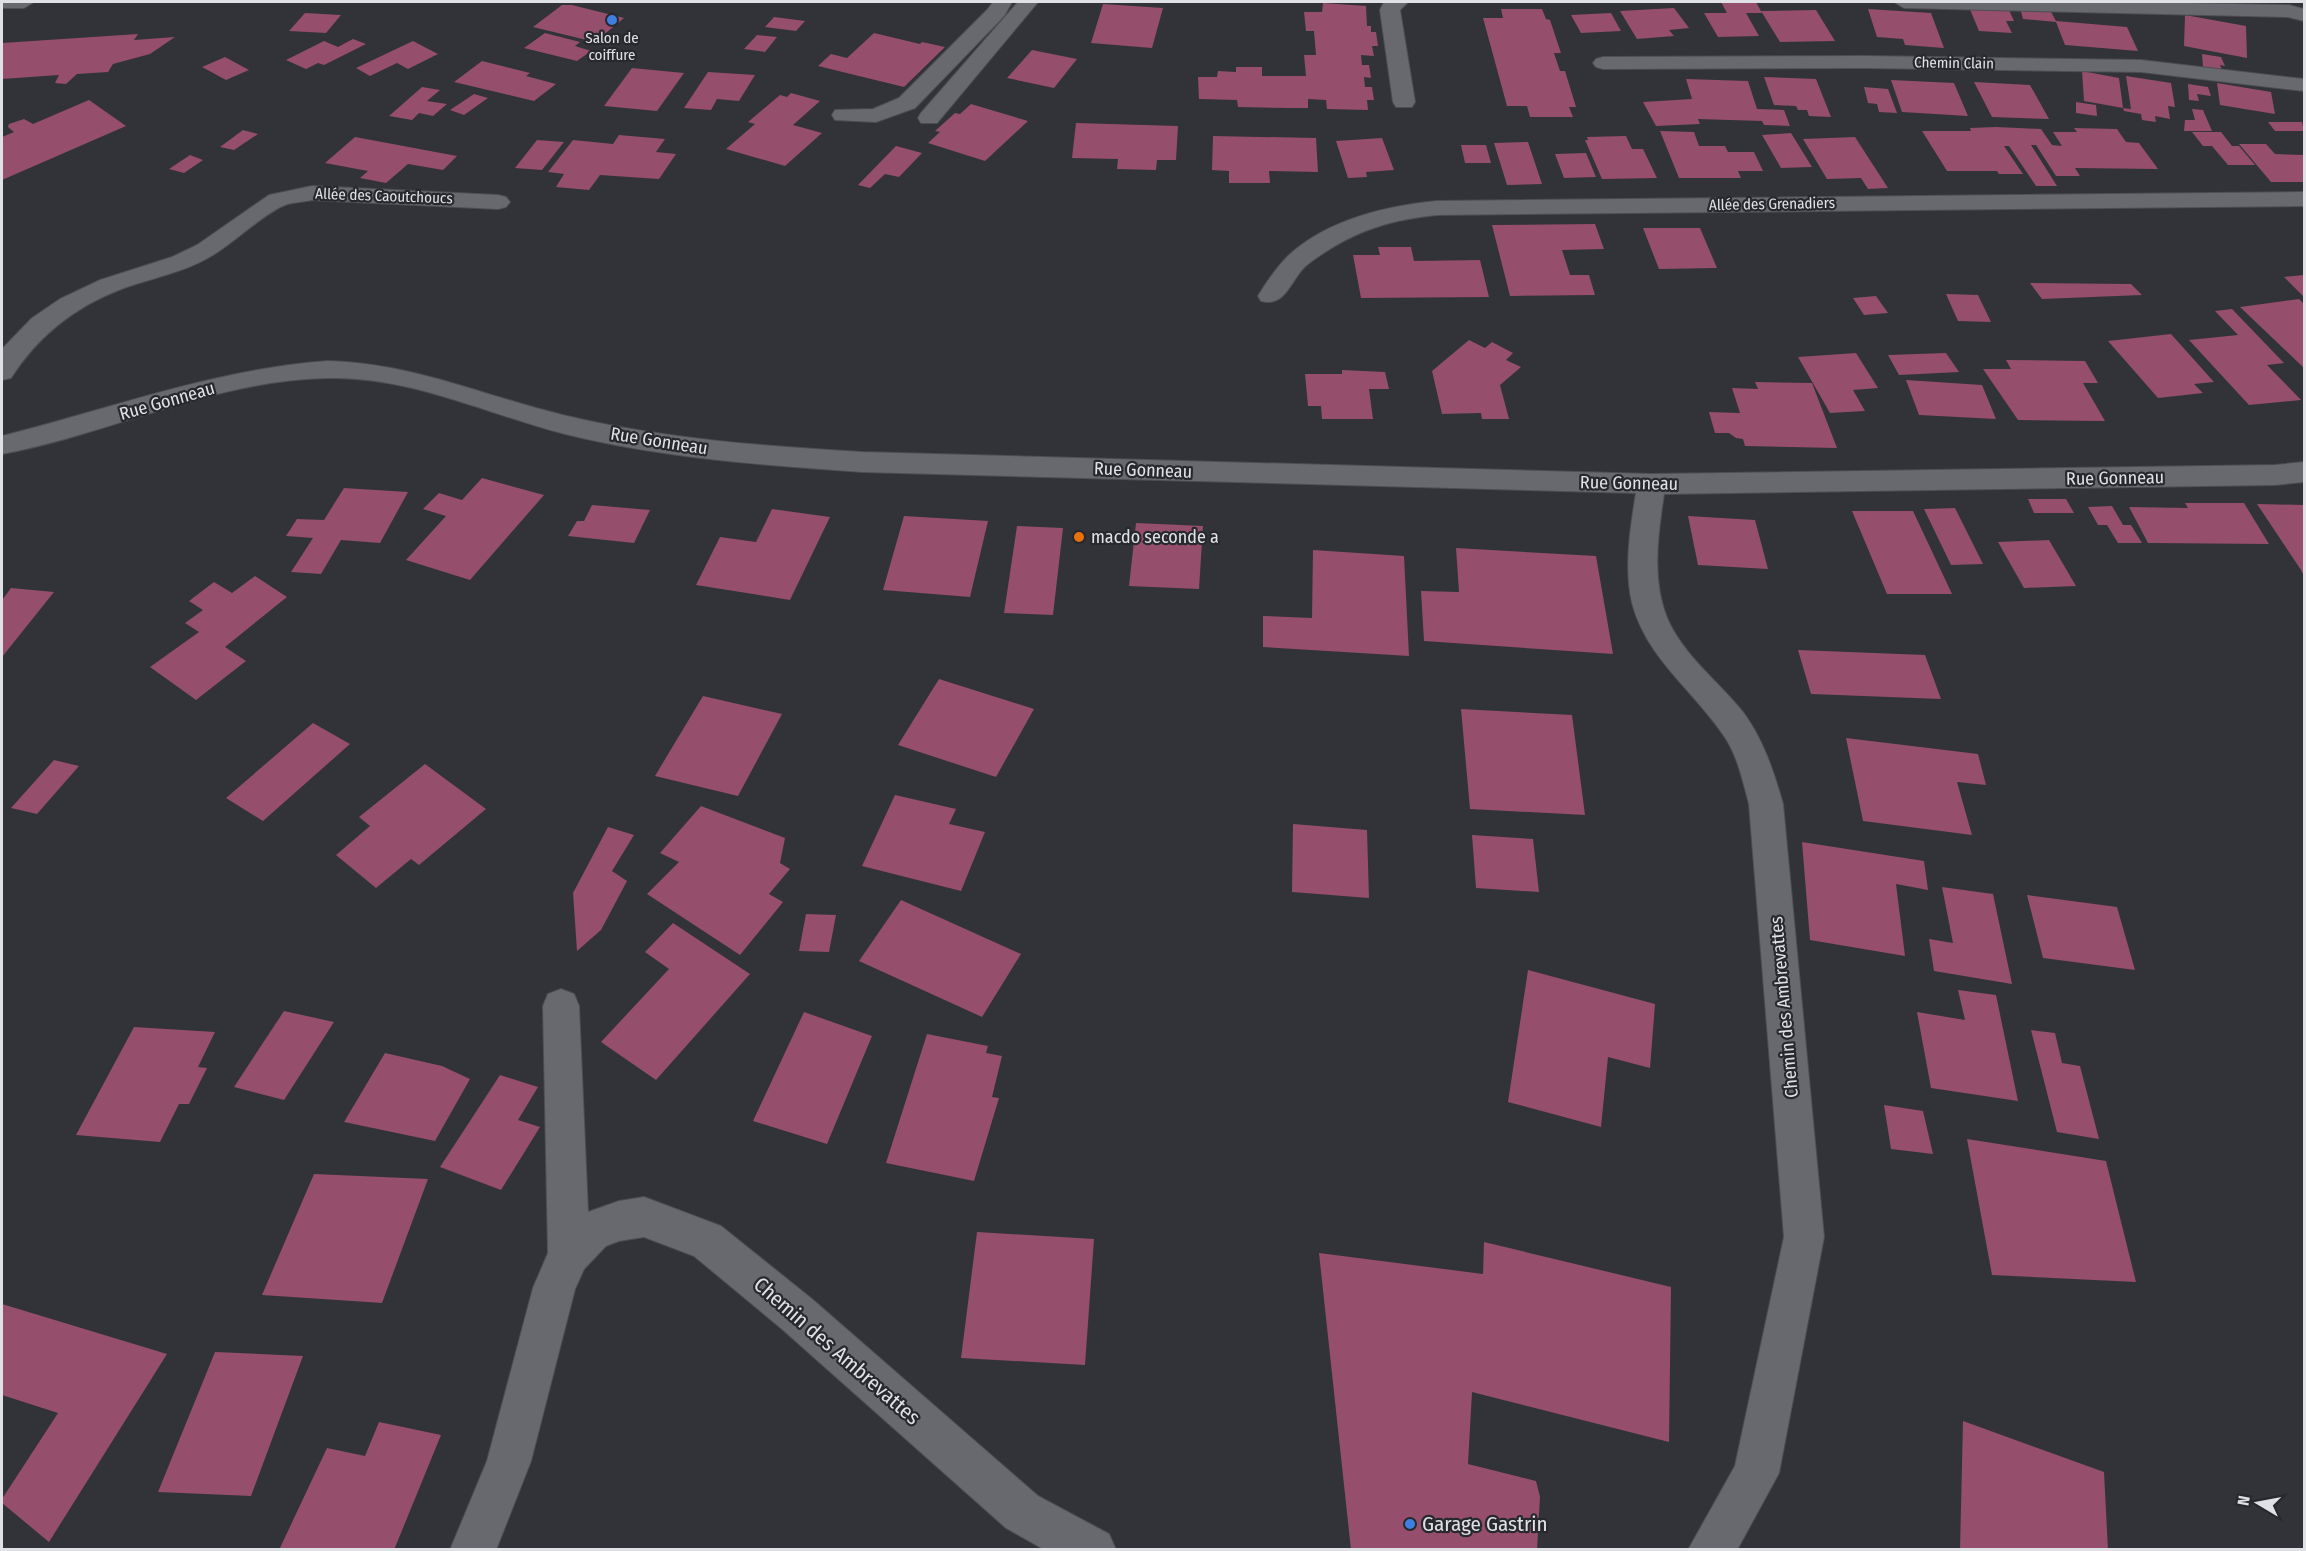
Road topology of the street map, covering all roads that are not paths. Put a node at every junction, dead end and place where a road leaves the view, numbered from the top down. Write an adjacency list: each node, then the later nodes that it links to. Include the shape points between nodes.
1 (2, 2): 2 (street)
2 (24, 2)
3 (1002, 2): 11 (street, via 997,12 907,103 876,116)
4 (1028, 2): 12 (street)
5 (1398, 2): 10 (street, via 1390,10)
6 (1904, 2): 7 (street, via 2289,11)
7 (2304, 15)
8 (1603, 63): 9 (street, Chemin Clain, via 2141,66)
9 (2304, 85)
10 (1404, 102)
11 (843, 115)
12 (929, 118)
13 (2304, 199): 15 (street, Allée des Grenadiers, via 1437,208 1395,212 1336,234 1297,261)
14 (498, 202): 16 (street, Allée des Caoutchoucs, via 312,193 277,200 181,262 109,285 69,304 41,324 12,354)
15 (1270, 296)
16 (2, 372)
17 (2, 445): 19 (street, Rue Gonneau, via 225,385 276,374 328,369 375,371 423,381 515,412 586,429 670,445 764,456)
18 (2304, 472): 19 (street, Rue Gonneau, via 2275,476)
19 (1652, 484): 24 (street, Chemin des Ambrevattes, via 1641,563 1647,604 1659,632 1732,722 1753,756 1766,804 1804,1237 1756,1473)
20 (561, 1006): 21 (street, Chemin des Ambrevattes)
21 (569, 1254): 22 (street, Chemin des Ambrevattes, via 554,1288 509,1461); 23 (street, Chemin des Ambrevattes, via 593,1230 644,1216 706,1240 797,1314 1022,1512)
22 (473, 1550)
23 (1093, 1550)
24 (1711, 1550)

